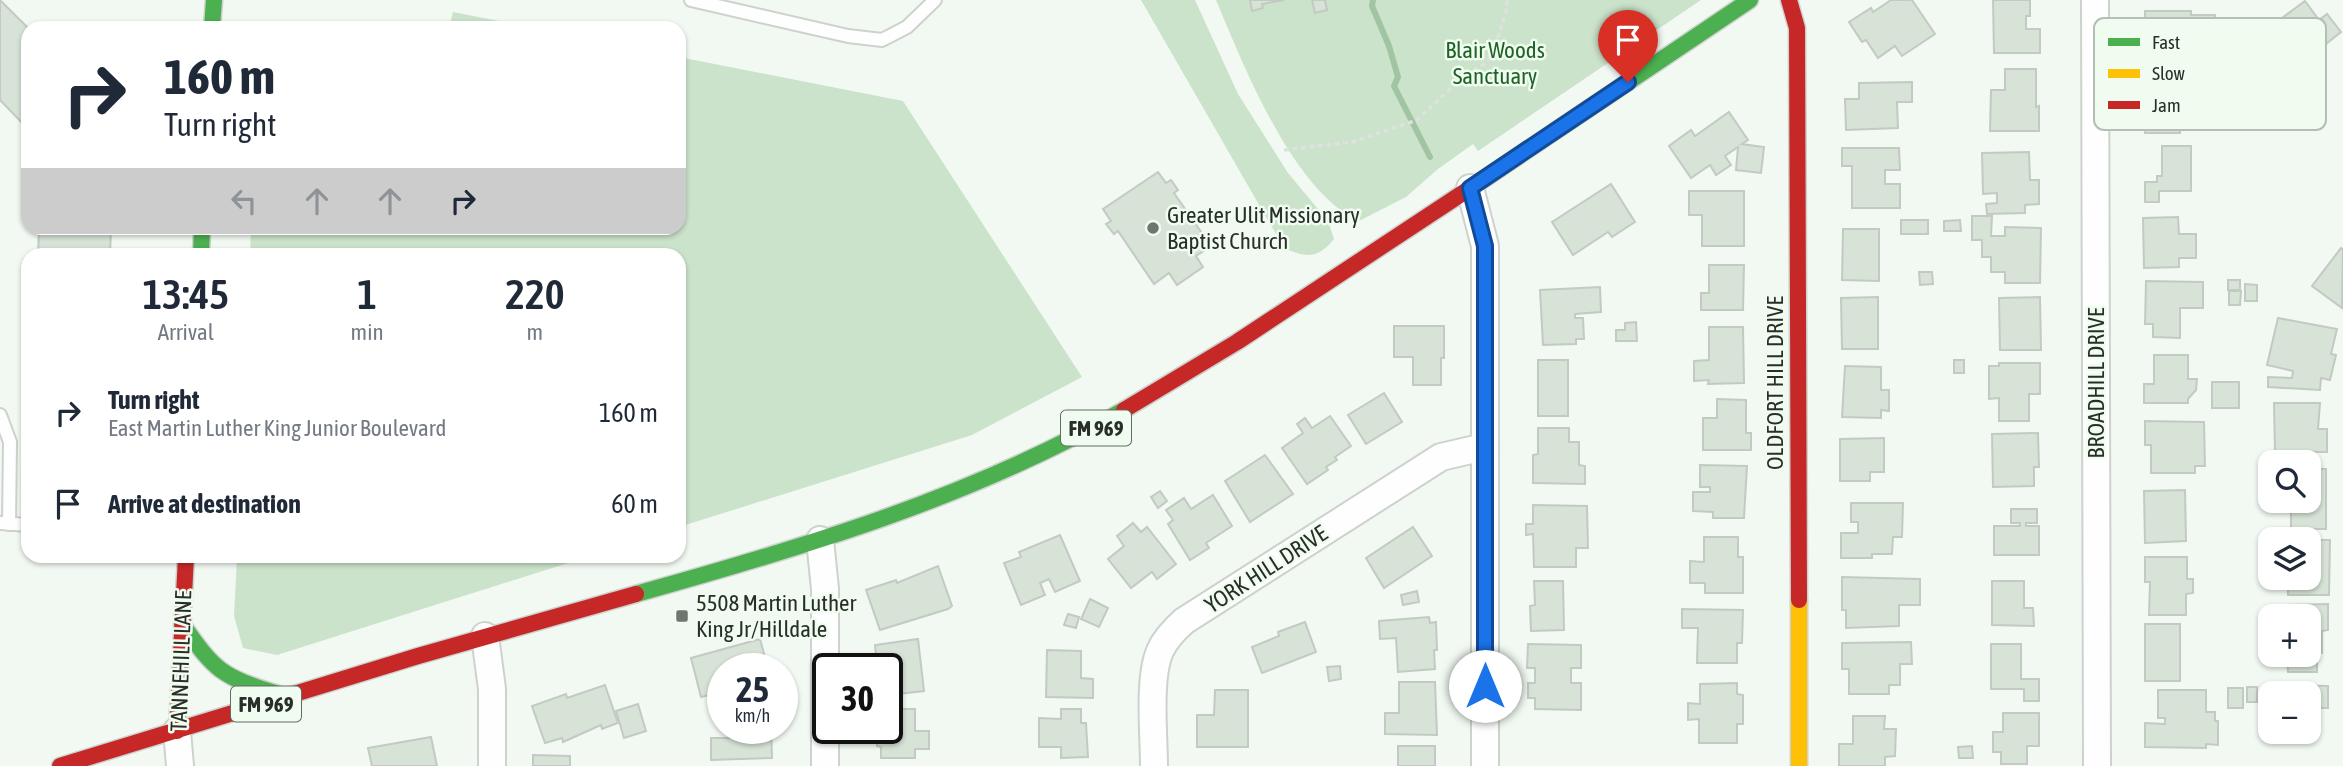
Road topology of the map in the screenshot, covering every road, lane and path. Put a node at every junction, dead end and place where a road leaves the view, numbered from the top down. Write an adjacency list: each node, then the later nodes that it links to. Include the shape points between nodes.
1 (214, 0): 9 (main road)
2 (691, 0): 3 (lane, via 882,40 907,27)
3 (935, 0)
4 (1507, 0): 11 (path, via 1492,56 1417,120 1353,142)
5 (1750, 0): 12 (main road, FM 969)
6 (1789, 0): 28 (main road, OLDFORT HILL DRIVE, via 1797,28)
7 (2095, 0): 8 (street, BROADHILL DRIVE)
8 (2095, 18)
9 (212, 21)
10 (2095, 130): 29 (street, BROADHILL DRIVE)
11 (1284, 150)
12 (1470, 188): 14 (street, via 1485,246); 16 (main road, FM 969, via 1093,430 1002,473)
13 (0, 415): 15 (lane, via 10,442)
14 (1484, 447): 26 (street, YORK HILL DRIVE, via 1441,457 1184,621 1155,663); 27 (street)
15 (4, 524)
16 (820, 540): 19 (main road, FM 969); 25 (street, via 825,589)
17 (186, 563): 18 (main road, TANNEHILL LANE)
18 (182, 624): 20 (main road, via 222,671); 21 (main road, TANNEHILL LANE)
19 (485, 636): 20 (main road, FM 969); 24 (street, via 492,689)
20 (287, 697): 21 (main road, FM 969)
21 (177, 731): 22 (main road, FM 969); 23 (street, TANNEHILL LANE)
22 (61, 766)
23 (180, 766)
24 (492, 766)
25 (825, 766)
26 (1154, 766)
27 (1485, 766)
28 (1799, 766)
29 (2097, 766)

